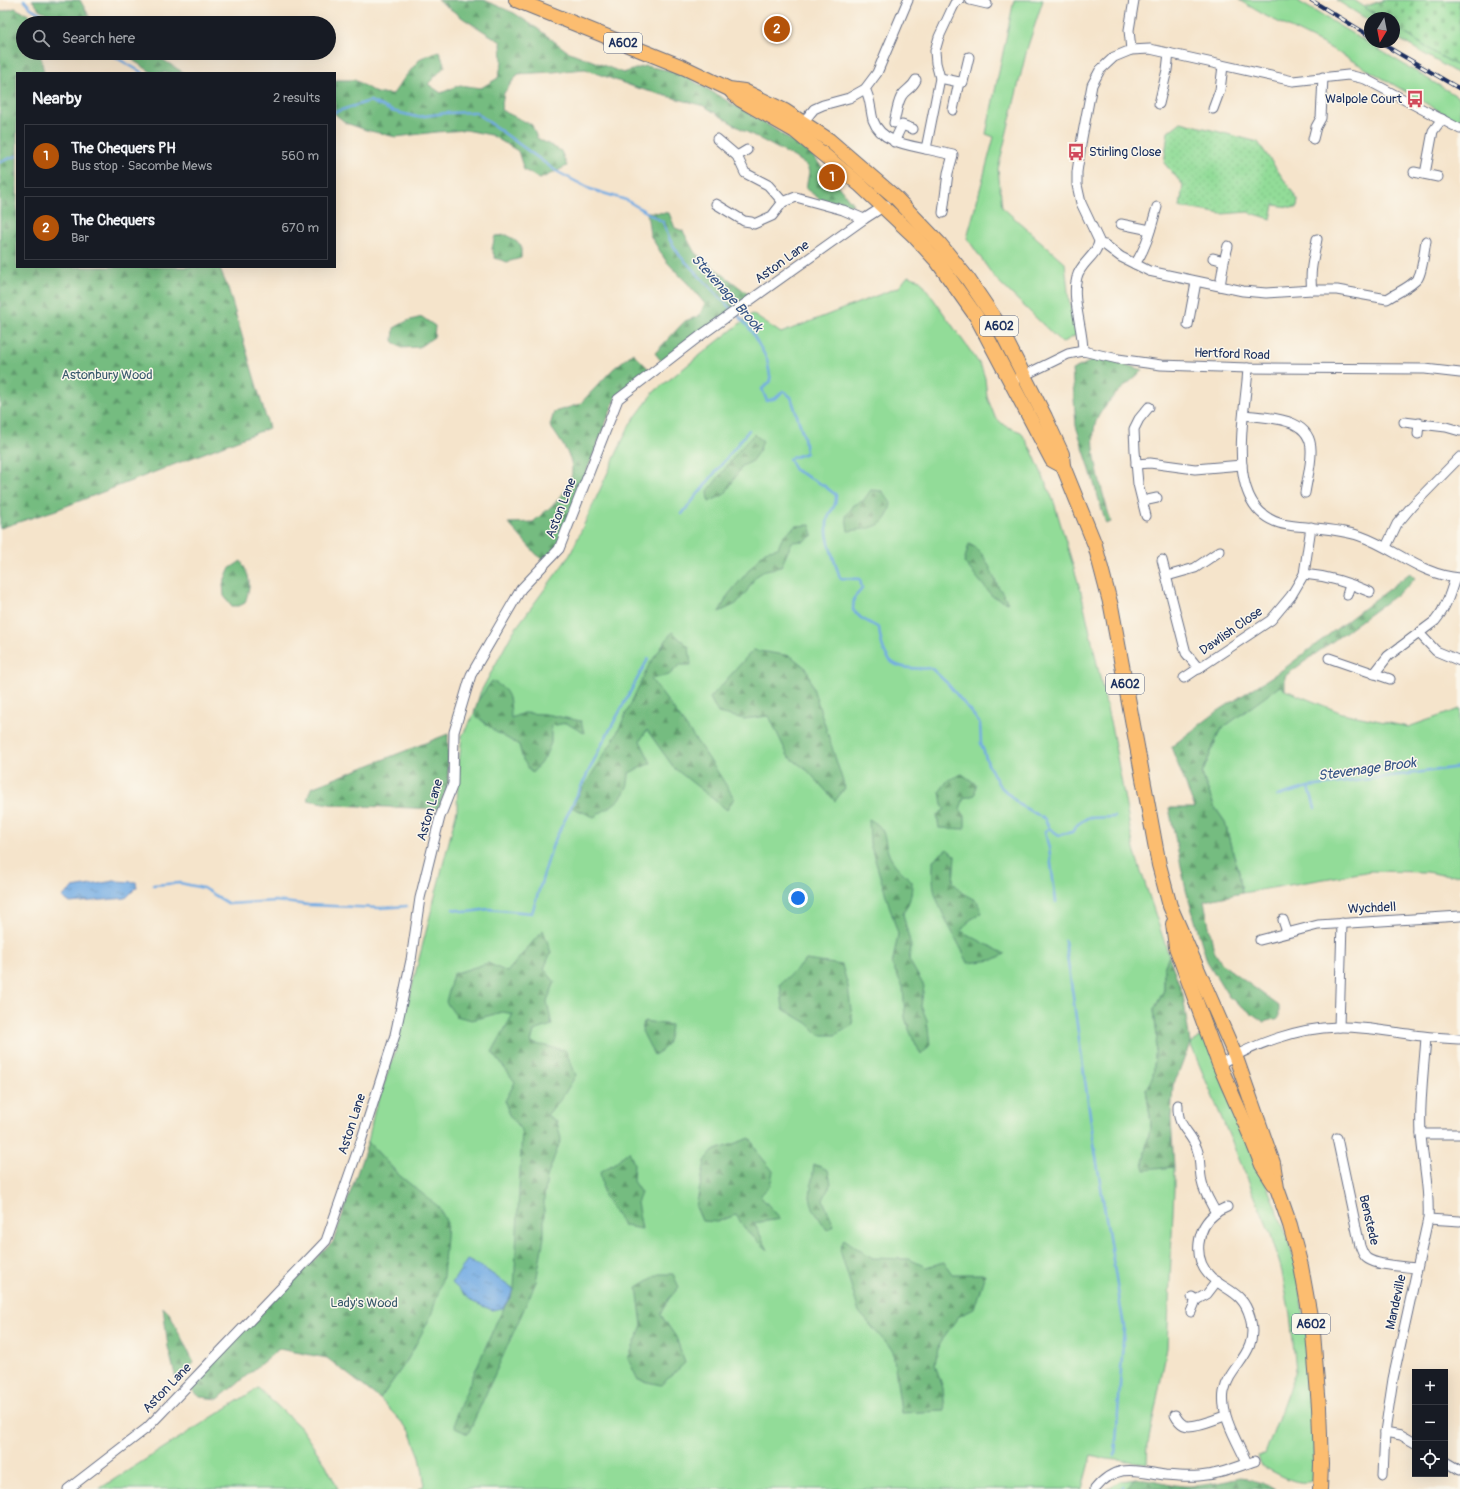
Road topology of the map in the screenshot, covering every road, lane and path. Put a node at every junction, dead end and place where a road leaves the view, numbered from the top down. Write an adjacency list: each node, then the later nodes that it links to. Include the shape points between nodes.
1 (516, 0): 22 (highway, A602, via 685,68 729,89 744,91 785,111)
2 (908, 0): 15 (street, via 877,73)
3 (959, 0): 12 (street, via 955,3 936,45 936,62)
4 (975, 0): 6 (street)
5 (1134, 0): 7 (street, via 1129,30)
6 (987, 4)
7 (1131, 50): 8 (street, via 1150,49); 45 (street, via 1114,57 1100,70 1092,85 1082,138 1077,172 1078,195)
8 (1169, 53): 10 (street); 16 (street, via 1168,70)
9 (969, 57): 14 (street, via 963,82)
10 (1223, 66): 11 (street, via 1293,81); 17 (street, via 1224,90)
11 (1324, 77): 19 (street, via 1348,75 1365,79); 26 (street, via 1321,118)
12 (940, 78): 14 (street); 28 (street)
13 (916, 80): 21 (street, via 912,88 901,97)
14 (959, 82): 18 (street)
15 (865, 89): 22 (street, via 840,102 814,109); 27 (street, via 877,126)
16 (1159, 104)
17 (1213, 109)
18 (953, 110)
19 (1442, 119): 24 (street); 32 (street, via 1433,131)
20 (884, 120): 21 (street)
21 (898, 124): 23 (street); 27 (street)
22 (799, 127): 34 (highway, A602, via 829,140); 37 (highway, A602)
23 (913, 129)
24 (1460, 129)
25 (716, 139): 30 (street)
26 (1313, 139)
27 (894, 142): 28 (street)
28 (926, 149): 39 (street, via 953,155)
29 (747, 150): 30 (street)
30 (738, 156): 35 (street, via 746,173 768,185)
31 (1414, 172): 32 (street)
32 (1425, 174): 33 (street)
33 (1438, 177)
34 (895, 197): 37 (street, Aston Lane); 57 (highway, A602, via 939,243 968,279 995,319)
35 (783, 202): 36 (street, via 772,216 754,224 744,221); 40 (street, via 796,198 843,210)
36 (716, 204)
37 (884, 207): 40 (street, Aston Lane); 58 (highway, A602, via 937,261 976,316)
38 (1157, 207): 42 (street)
39 (942, 213)
40 (864, 219): 126 (street, Aston Lane, via 700,336 618,399 559,549 521,589 471,675 454,732 453,784 440,817 420,898 411,960 395,1035 326,1241 147,1428)
41 (1121, 224): 42 (street)
42 (1150, 230): 49 (street)
43 (1318, 239): 52 (street, via 1311,269)
44 (1426, 241): 52 (street, via 1418,278 1387,299 1353,292)
45 (1099, 244): 49 (street); 54 (street, via 1076,278)
46 (1228, 246): 48 (street)
47 (1213, 258): 48 (street)
48 (1224, 261): 51 (street)
49 (1135, 264): 50 (street, via 1149,271)
50 (1196, 282): 51 (street); 53 (street, via 1196,308)
51 (1220, 286): 52 (street, via 1266,293)
52 (1312, 290)
53 (1188, 325)
54 (1083, 351): 55 (street, Hertford Road, via 1161,365); 57 (street, Hertford Road, via 1068,354)
55 (1248, 368): 56 (street, Hertford Road, via 1411,369); 60 (street)
56 (1460, 374)
57 (1024, 376): 58 (street, Hertford Road); 70 (highway, A602, via 1062,454)
58 (1011, 382): 70 (highway, A602, via 1052,460)
59 (1149, 407): 64 (street)
60 (1244, 415): 69 (street); 72 (street, via 1292,422 1302,428 1310,441)
61 (1404, 422): 62 (street)
62 (1419, 423): 65 (street, via 1446,426); 66 (street)
63 (1124, 428): 64 (street)
64 (1134, 429): 68 (street)
65 (1460, 432)
66 (1418, 434)
67 (1460, 457): 78 (street, via 1397,524)
68 (1136, 464): 69 (street, via 1150,463 1195,469); 75 (street)
69 (1242, 465): 77 (street, via 1249,496 1261,513 1278,522)
70 (1063, 466): 96 (highway, A602, via 1095,545 1111,606 1159,864)
71 (1298, 474): 72 (street)
72 (1308, 476): 73 (street)
73 (1305, 493)
74 (1157, 498): 75 (street)
75 (1142, 501): 76 (street)
76 (1146, 516)
77 (1311, 527): 78 (street, via 1360,536); 83 (street, Dawlish Close)
78 (1386, 547): 85 (street, via 1424,569)
79 (1203, 551): 81 (street)
80 (1220, 551): 81 (street)
81 (1209, 559): 84 (street, via 1190,570)
82 (1162, 560): 84 (street, Dawlish Close)
83 (1304, 574): 86 (street); 92 (street, Dawlish Close, via 1291,596 1271,620)
84 (1167, 576): 92 (street, Dawlish Close, via 1186,653)
85 (1457, 578): 89 (street, via 1444,610 1435,621)
86 (1350, 585): 87 (street); 88 (street)
87 (1370, 592)
88 (1347, 595)
89 (1419, 633): 91 (street, via 1436,651); 93 (street, via 1388,656)
90 (1329, 658): 93 (street)
91 (1460, 661)
92 (1199, 669): 94 (street, Dawlish Close)
93 (1374, 674): 95 (street)
94 (1184, 678)
95 (1390, 679)
96 (1170, 906): 105 (highway, A602); 106 (highway, A602, via 1176,947)
97 (1460, 916): 99 (street, Wychdell)
98 (1283, 920): 100 (street)
99 (1342, 923): 100 (street, Wychdell); 102 (street)
100 (1287, 932): 101 (street, Wychdell)
101 (1260, 940)
102 (1339, 1027): 103 (street); 105 (street, via 1287,1034)
103 (1426, 1037): 104 (street); 108 (street, Mandeville)
104 (1460, 1039)
105 (1235, 1055): 106 (street); 111 (highway, A602, via 1273,1163)
106 (1219, 1064): 111 (highway, A602, via 1262,1165)
107 (1178, 1105): 113 (street, via 1180,1123 1198,1153 1202,1185)
108 (1421, 1134): 109 (street); 114 (street, Mandeville, via 1429,1199)
109 (1460, 1134)
110 (1337, 1138): 116 (street, Benstede, via 1364,1256 1376,1262)
111 (1277, 1188): 128 (highway, A602, via 1301,1266 1313,1333 1319,1407)
112 (1227, 1207): 113 (street)
113 (1216, 1212): 117 (street, via 1203,1230 1198,1249 1204,1268)
114 (1428, 1219): 115 (street); 116 (street, Mandeville)
115 (1460, 1221)
116 (1416, 1268): 121 (street, Mandeville)
117 (1218, 1281): 118 (street, via 1207,1294 1194,1298); 120 (street, via 1241,1299 1248,1310 1252,1331 1248,1352 1229,1379 1224,1392)
118 (1191, 1312)
119 (1175, 1415): 120 (street, via 1180,1423 1186,1426)
120 (1225, 1416): 127 (street, via 1251,1462 1217,1474 1198,1477 1139,1469 1128,1470 1108,1477)
121 (1385, 1432): 122 (street, via 1401,1435); 125 (street, Mandeville)
122 (1412, 1441)
123 (1448, 1463): 124 (street)
124 (1460, 1470)
125 (1383, 1475)
126 (68, 1489)
127 (1095, 1489)
128 (1320, 1489)

